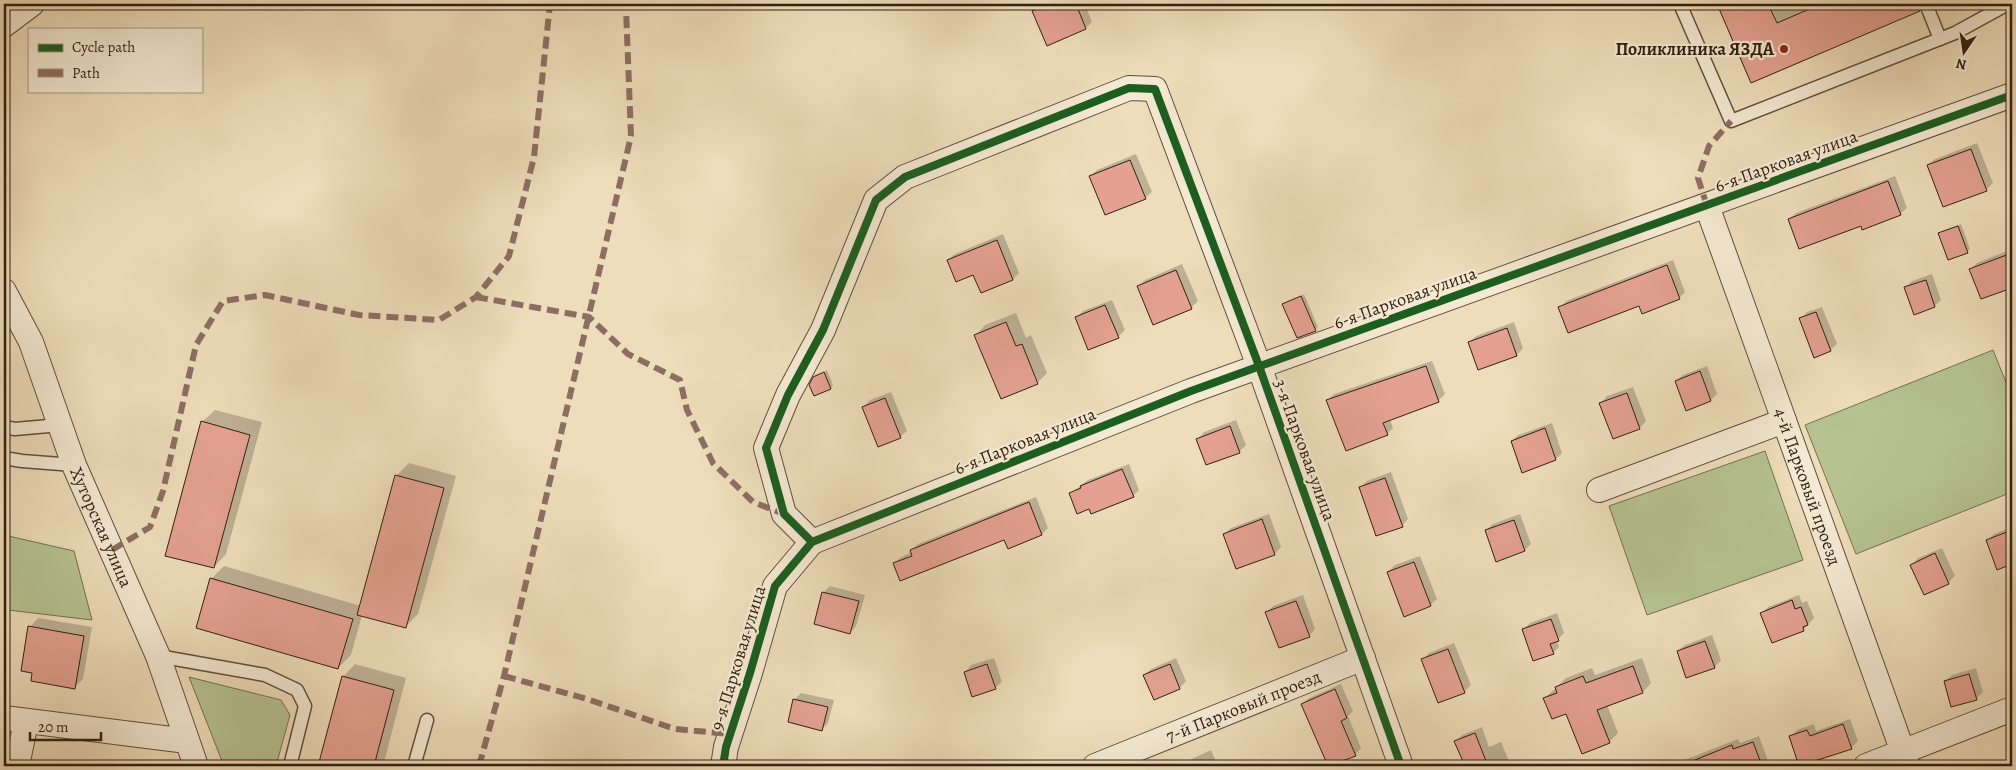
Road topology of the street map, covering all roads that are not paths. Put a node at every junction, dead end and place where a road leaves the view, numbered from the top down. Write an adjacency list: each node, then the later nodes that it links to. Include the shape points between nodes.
1 (32, 4): 5 (street)
2 (1680, 4): 6 (lane, via 1730,121)
3 (1926, 4): 6 (lane)
4 (2008, 4): 6 (lane)
5 (4, 25)
6 (1940, 39)
7 (2012, 95): 8 (street, 6-я Парковая улица)
8 (1707, 206): 10 (street, 6-я Парковая улица); 11 (street, 4-й Парковый проезд)
9 (4, 291): 12 (street, Хуторская улица, via 31,342)
10 (1259, 366): 17 (street, 6-я Парковая улица, via 1191,390); 17 (street, 3-я Парковая улица, via 1155,89 1129,88 1111,95 905,177 876,200 822,330 788,395 766,448 784,514); 19 (street, 3-я Парковая улица)
11 (1784, 421): 16 (street); 24 (street, 4-й Парковый проезд)
12 (60, 425): 13 (lane); 15 (street, Хуторская улица)
13 (4, 427)
14 (4, 458): 15 (lane)
15 (74, 465): 18 (street, Хуторская улица)
16 (1599, 490)
17 (812, 542): 25 (street, 9-я Парковая улица, via 775,586 726,747)
18 (158, 656): 23 (street, Хуторская улица); 28 (lane, via 265,675 297,690 305,706)
19 (1363, 658): 30 (street, 7-й Парковый проезд); 31 (street, 3-я Парковая улица)
20 (2012, 709): 24 (street)
21 (15, 720): 23 (street); 26 (street)
22 (427, 720): 29 (lane)
23 (187, 741): 27 (street, Хуторская улица)
24 (1905, 759): 32 (street)
25 (729, 765)
26 (17, 766)
27 (196, 766)
28 (290, 766)
29 (414, 766)
30 (1095, 766)
31 (1401, 766)
32 (1866, 766)

